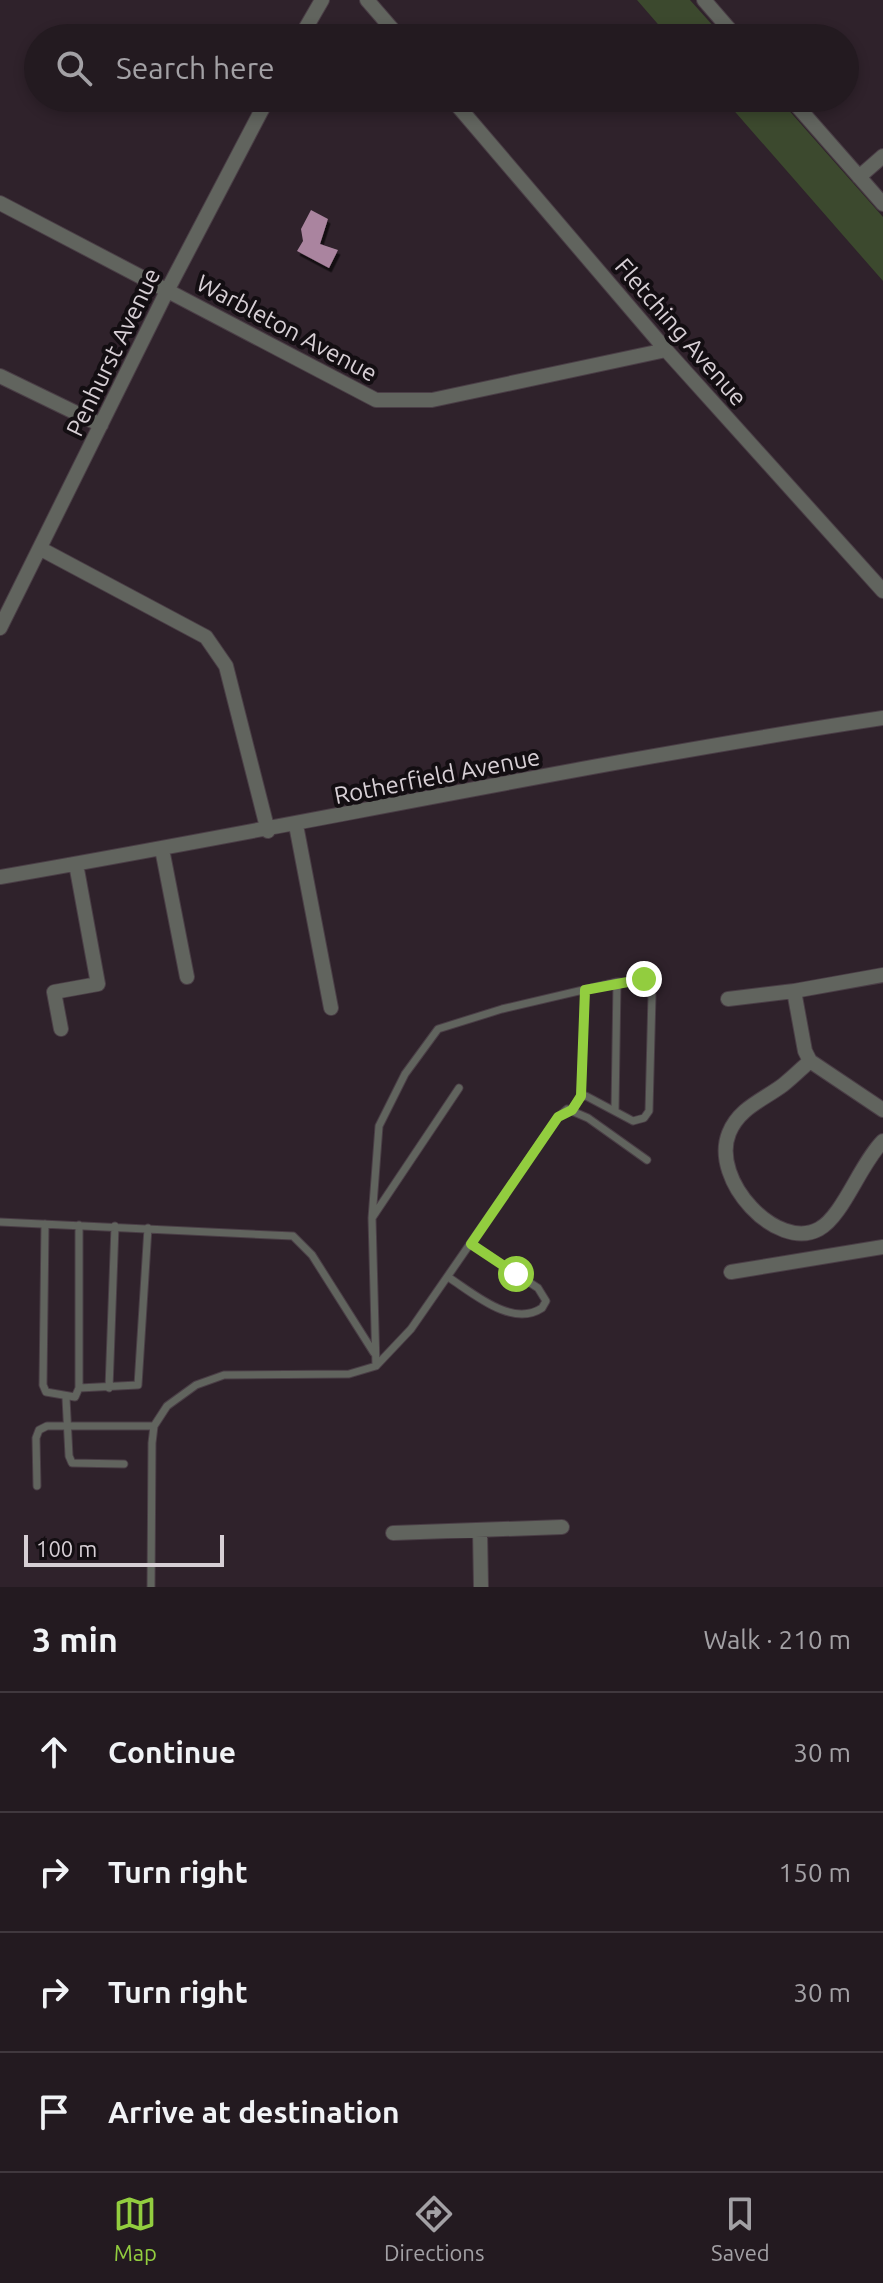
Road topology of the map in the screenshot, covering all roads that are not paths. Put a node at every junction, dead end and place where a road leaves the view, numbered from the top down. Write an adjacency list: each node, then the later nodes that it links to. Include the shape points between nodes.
1 (322, 0): 4 (street)
2 (367, 0): 5 (street)
3 (704, 0): 6 (street)
4 (308, 24)
5 (388, 24)
6 (725, 24)
7 (261, 112): 14 (street, Penhurst Avenue)
8 (463, 112): 15 (street, Fletching Avenue)
9 (802, 112): 11 (street)
10 (883, 156): 11 (street)
11 (859, 177): 13 (street)
12 (0, 203): 14 (street, Warbleton Avenue)
13 (883, 204)
14 (168, 289): 15 (street, Warbleton Avenue, via 388,402 432,400); 17 (street, Penhurst Avenue)
15 (666, 350): 19 (street, Fletching Avenue)
16 (0, 376): 17 (street)
17 (101, 425): 18 (street, Penhurst Avenue)
18 (41, 549): 20 (street, Penhurst Avenue); 23 (street, via 215,646 226,666)
19 (883, 591)
20 (0, 628)
21 (883, 718): 22 (street, Rotherfield Avenue)
22 (296, 825): 23 (street, Rotherfield Avenue); 33 (street)
23 (268, 831): 24 (street, Rotherfield Avenue)
24 (162, 849): 25 (street, Rotherfield Avenue); 28 (street)
25 (76, 864): 26 (street, Rotherfield Avenue); 34 (street, via 98,984 54,992)
26 (0, 877)
27 (883, 975): 31 (street)
28 (187, 977)
29 (617, 982): 30 (lane); 39 (lane); 39 (lane, via 644,979 652,986 651,1100 639,1121)
30 (585, 990): 37 (lane); 43 (lane, via 455,1021 422,1046 379,1126)
31 (794, 991): 32 (street); 35 (street)
32 (728, 999)
33 (331, 1008)
34 (61, 1029)
35 (810, 1061): 40 (street); 41 (street, via 750,1105 731,1129 726,1163 745,1202 787,1229 816,1230 838,1210 862,1165)
36 (459, 1088): 43 (lane)
37 (581, 1096): 38 (lane); 39 (lane)
38 (572, 1110): 42 (lane); 49 (lane, via 558,1117)
39 (615, 1110)
40 (883, 1110)
41 (883, 1141)
42 (647, 1160)
43 (372, 1218): 53 (lane)
44 (0, 1222): 45 (lane)
45 (45, 1224): 46 (lane); 57 (lane, via 43,1385 46,1392)
46 (79, 1225): 47 (lane); 55 (lane)
47 (115, 1226): 48 (lane); 56 (lane)
48 (148, 1228): 53 (lane, via 293,1236 312,1255); 56 (lane, via 141,1378 133,1388)
49 (471, 1244): 52 (lane); 52 (lane, via 538,1288 546,1301 542,1308 525,1315 498,1308)
50 (883, 1247): 51 (street)
51 (731, 1272)
52 (448, 1277): 54 (lane)
53 (374, 1353): 54 (lane)
54 (376, 1366): 59 (lane, via 349,1374 224,1375 180,1396)
55 (79, 1388): 56 (lane); 57 (lane, via 75,1397)
56 (109, 1388)
57 (66, 1398): 58 (lane)
58 (67, 1426): 59 (lane); 60 (lane, via 72,1463); 61 (lane, via 39,1430)
59 (154, 1426): 65 (lane)
60 (124, 1464)
61 (37, 1486)
62 (562, 1527): 63 (street)
63 (480, 1530): 64 (street); 66 (street)
64 (393, 1533)
65 (151, 1587)
66 (481, 1587)

